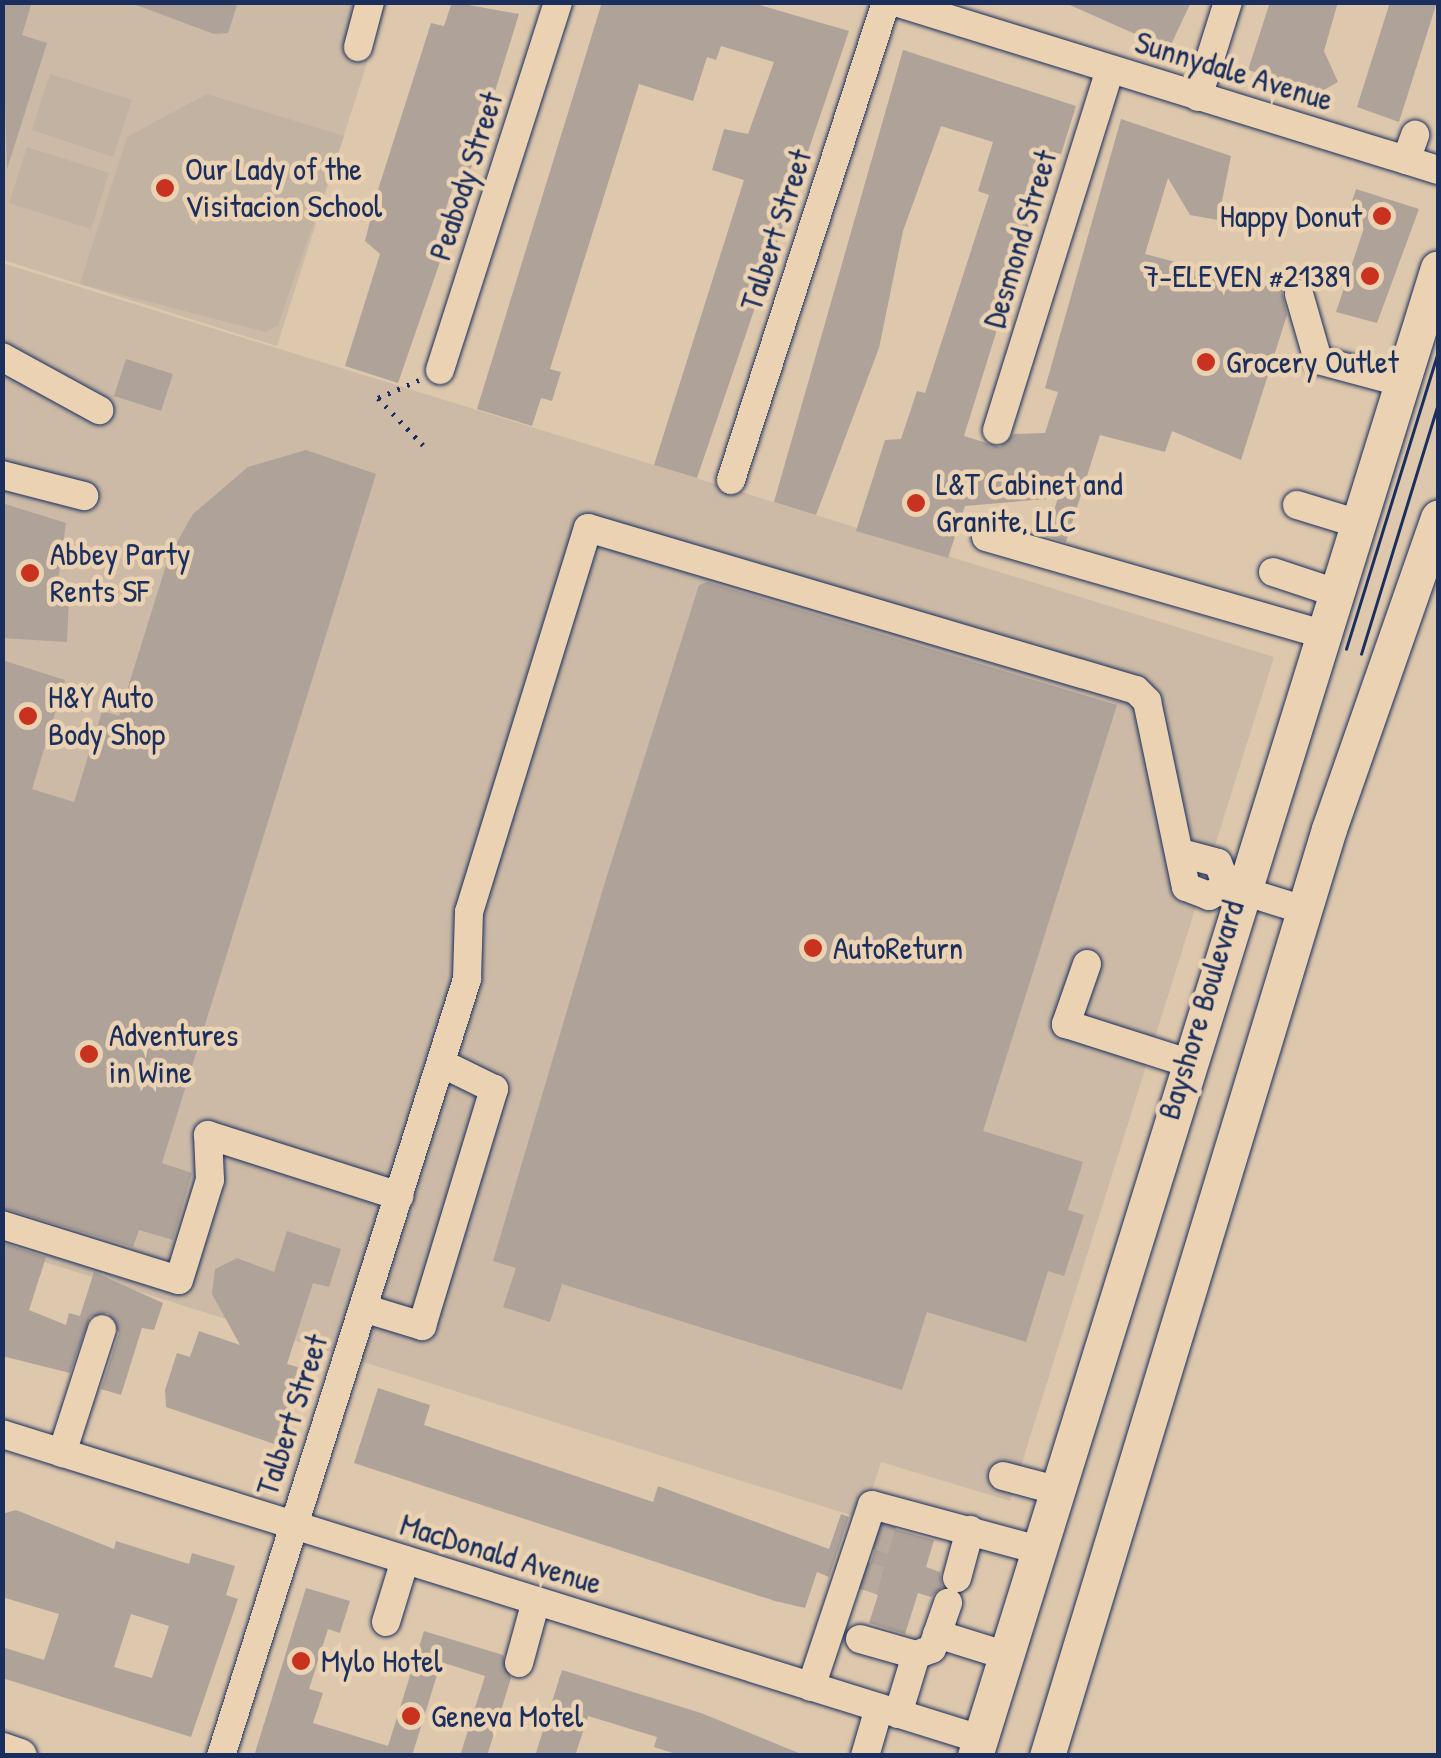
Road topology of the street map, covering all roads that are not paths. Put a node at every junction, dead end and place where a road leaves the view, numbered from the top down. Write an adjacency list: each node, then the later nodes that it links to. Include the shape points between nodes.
1 (370, 2): 6 (street)
2 (558, 2): 13 (street, Peabody Street)
3 (886, 2): 18 (street, Talbert Street)
4 (895, 2): 7 (street, Sunnydale Avenue)
5 (1228, 2): 8 (street)
6 (358, 47)
7 (1110, 69): 8 (street, Sunnydale Avenue); 16 (street, Desmond Street)
8 (1198, 97): 9 (street, Sunnydale Avenue, via 1410,148)
9 (1438, 170)
10 (1438, 268): 14 (main road, Bayshore Boulevard)
11 (1300, 294): 14 (street, via 1318,360)
12 (2, 357): 15 (street)
13 (440, 370)
14 (1404, 384): 21 (main road, Bayshore Boulevard)
15 (99, 410)
16 (997, 430)
17 (2, 475): 19 (street)
18 (731, 480)
19 (84, 496)
20 (1298, 505): 21 (street)
21 (1359, 524): 25 (main road, Bayshore Boulevard)
22 (1436, 528): 28 (main road)
23 (986, 537): 26 (street)
24 (1273, 572): 25 (street)
25 (1336, 593): 26 (main road, Bayshore Boulevard)
26 (1322, 634): 27 (main road, Bayshore Boulevard)
27 (1233, 888): 28 (street); 32 (main road, Bayshore Boulevard); 33 (street, Talbert Street, via 1209,896 1186,887 1148,701 1136,690 597,524 582,543 469,912 467,979)
28 (1304, 910): 62 (main road)
29 (1088, 964): 31 (street)
30 (1060, 989): 31 (street, via 1049,1020)
31 (1066, 1024): 32 (street)
32 (1185, 1062): 41 (main road, Bayshore Boulevard)
33 (441, 1063): 34 (street, Talbert Street); 36 (street, via 494,1089 422,1326)
34 (399, 1196): 35 (street, via 208,1136 210,1180 179,1280); 36 (street, Talbert Street)
35 (2, 1225)
36 (363, 1308): 42 (street, Talbert Street)
37 (102, 1329): 39 (street)
38 (2, 1434): 39 (street, MacDonald Avenue)
39 (62, 1453): 42 (street, MacDonald Avenue)
40 (1003, 1476): 41 (street)
41 (1052, 1489): 44 (main road, Bayshore Boulevard)
42 (293, 1525): 45 (street, MacDonald Avenue); 60 (street, Talbert Street)
43 (970, 1530): 44 (street); 48 (street, via 881,1510); 50 (street)
44 (1035, 1549): 52 (main road, Bayshore Boulevard)
45 (405, 1560): 47 (street, MacDonald Avenue); 49 (street)
46 (863, 1590): 48 (street)
47 (536, 1601): 54 (street); 55 (street, MacDonald Avenue)
48 (833, 1621): 55 (street)
49 (386, 1622)
50 (938, 1634): 52 (street); 53 (street, via 932,1649)
51 (860, 1639): 53 (street)
52 (1004, 1654): 57 (main road, Bayshore Boulevard)
53 (916, 1656): 56 (street)
54 (519, 1663)
55 (811, 1687): 56 (street, MacDonald Avenue)
56 (888, 1711): 57 (street, MacDonald Avenue); 61 (street)
57 (977, 1748)
58 (2, 1750): 59 (main road)
59 (19, 1756)
60 (221, 1756)
61 (865, 1756)
62 (1046, 1756)

